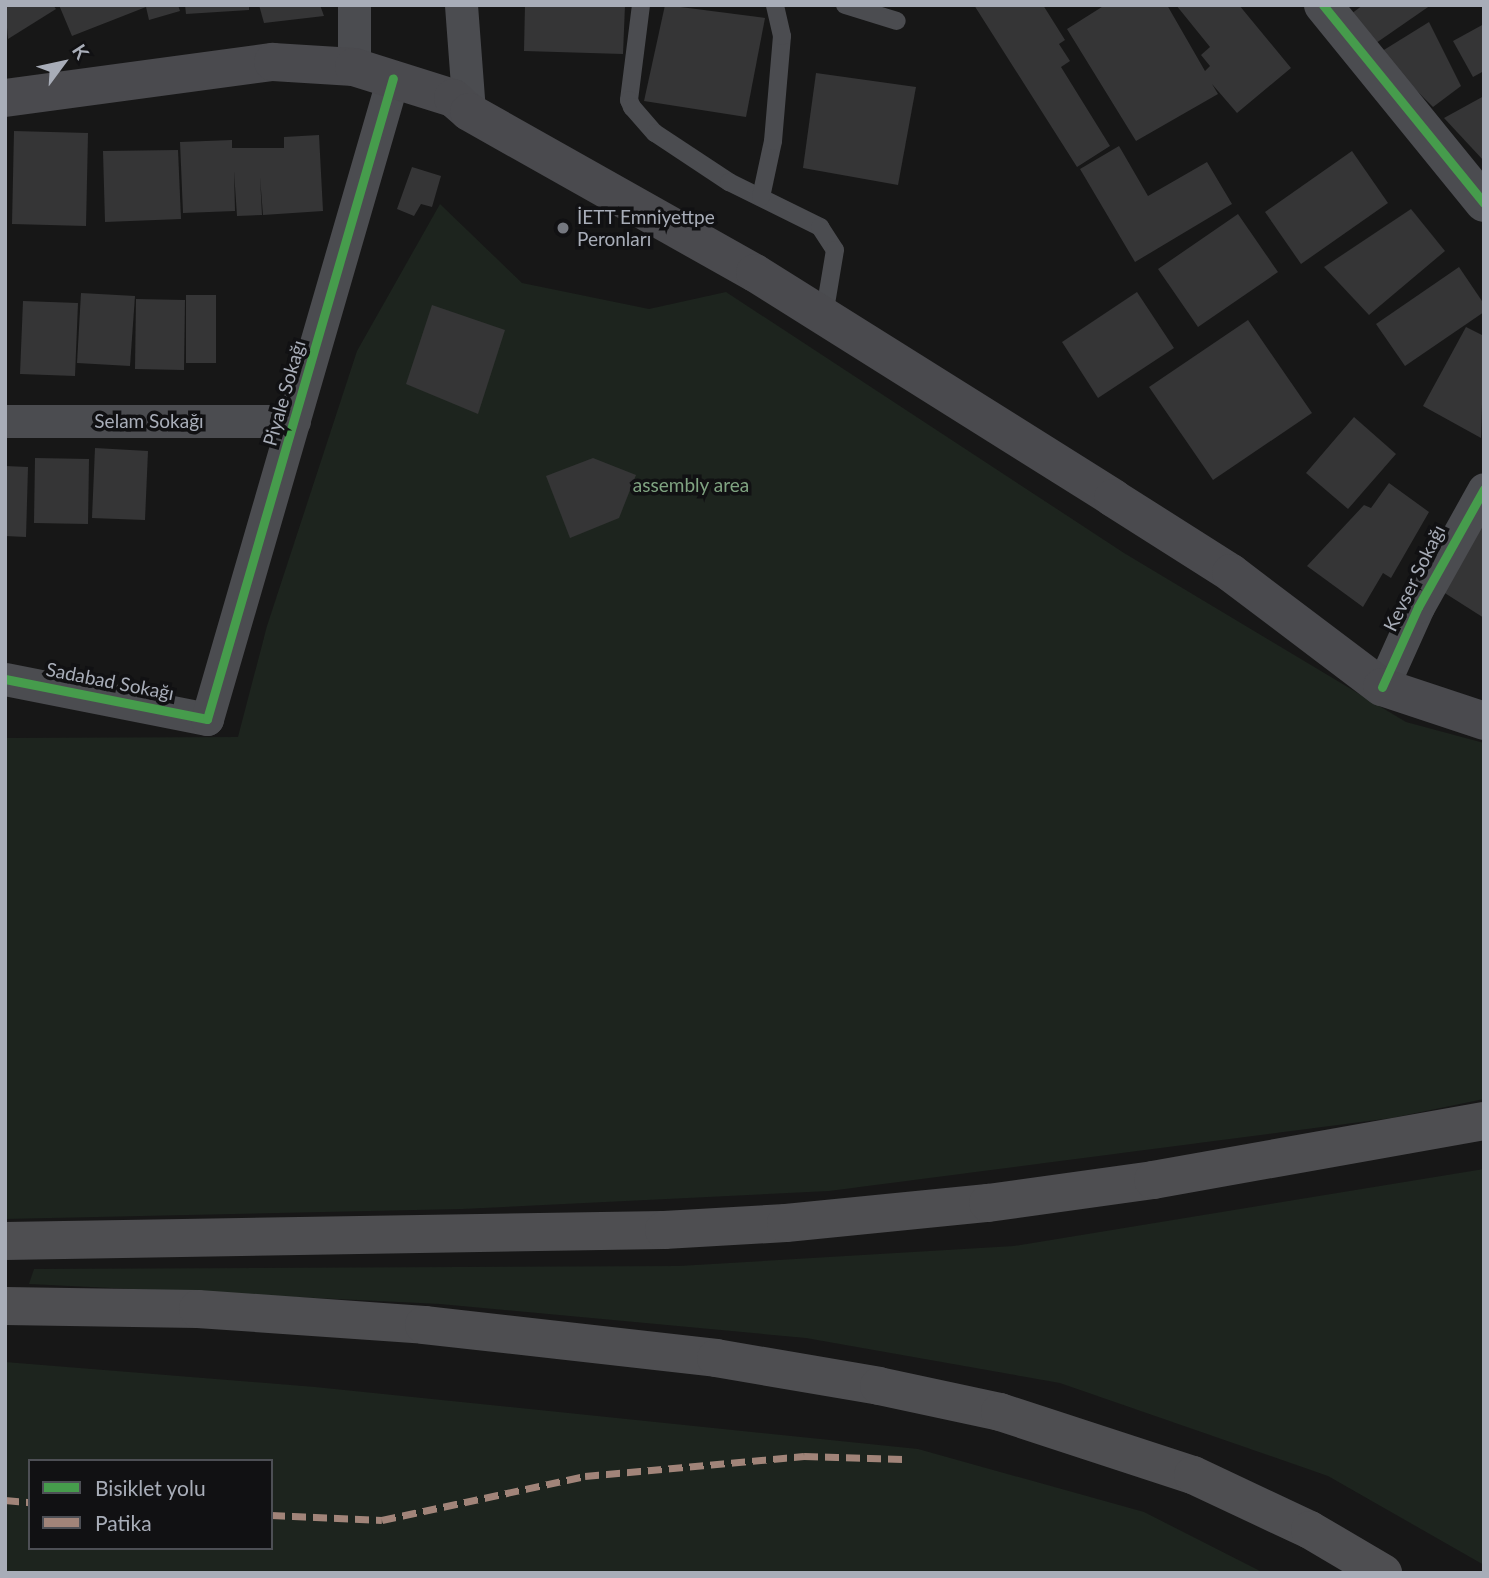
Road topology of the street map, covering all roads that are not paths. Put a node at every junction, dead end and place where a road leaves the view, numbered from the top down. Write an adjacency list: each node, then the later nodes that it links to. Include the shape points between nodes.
1 (354, 5): 8 (street)
2 (461, 5): 11 (street)
3 (641, 5): 12 (lane, via 629,100 632,107 656,133)
4 (775, 5): 12 (lane, via 782,36 773,141)
5 (845, 5): 7 (lane)
6 (1322, 5): 13 (street)
7 (897, 21)
8 (354, 67): 9 (main road); 10 (main road, via 272,62)
9 (393, 78): 11 (main road, via 453,98); 16 (street, Piyale Sokağı)
10 (5, 98)
11 (469, 112): 14 (main road)
12 (761, 197): 14 (lane, via 820,227 835,250)
13 (1484, 202)
14 (824, 316): 19 (main road, via 1231,573)
15 (5, 421): 16 (street, Selam Sokağı)
16 (294, 421): 20 (street, Piyale Sokağı)
17 (1484, 489): 19 (street, Kevser Sokağı, via 1418,607)
18 (5, 679): 20 (street, Sadabad Sokağı)
19 (1382, 687): 21 (main road)
20 (207, 719)
21 (1484, 721)
22 (1484, 1121): 23 (highway, via 1153,1180 988,1203 786,1223 622,1231)
23 (5, 1241)
24 (5, 1306): 25 (highway, via 198,1309 425,1325 716,1358 879,1386 1000,1412 1194,1475 1310,1530)
25 (1383, 1573)

